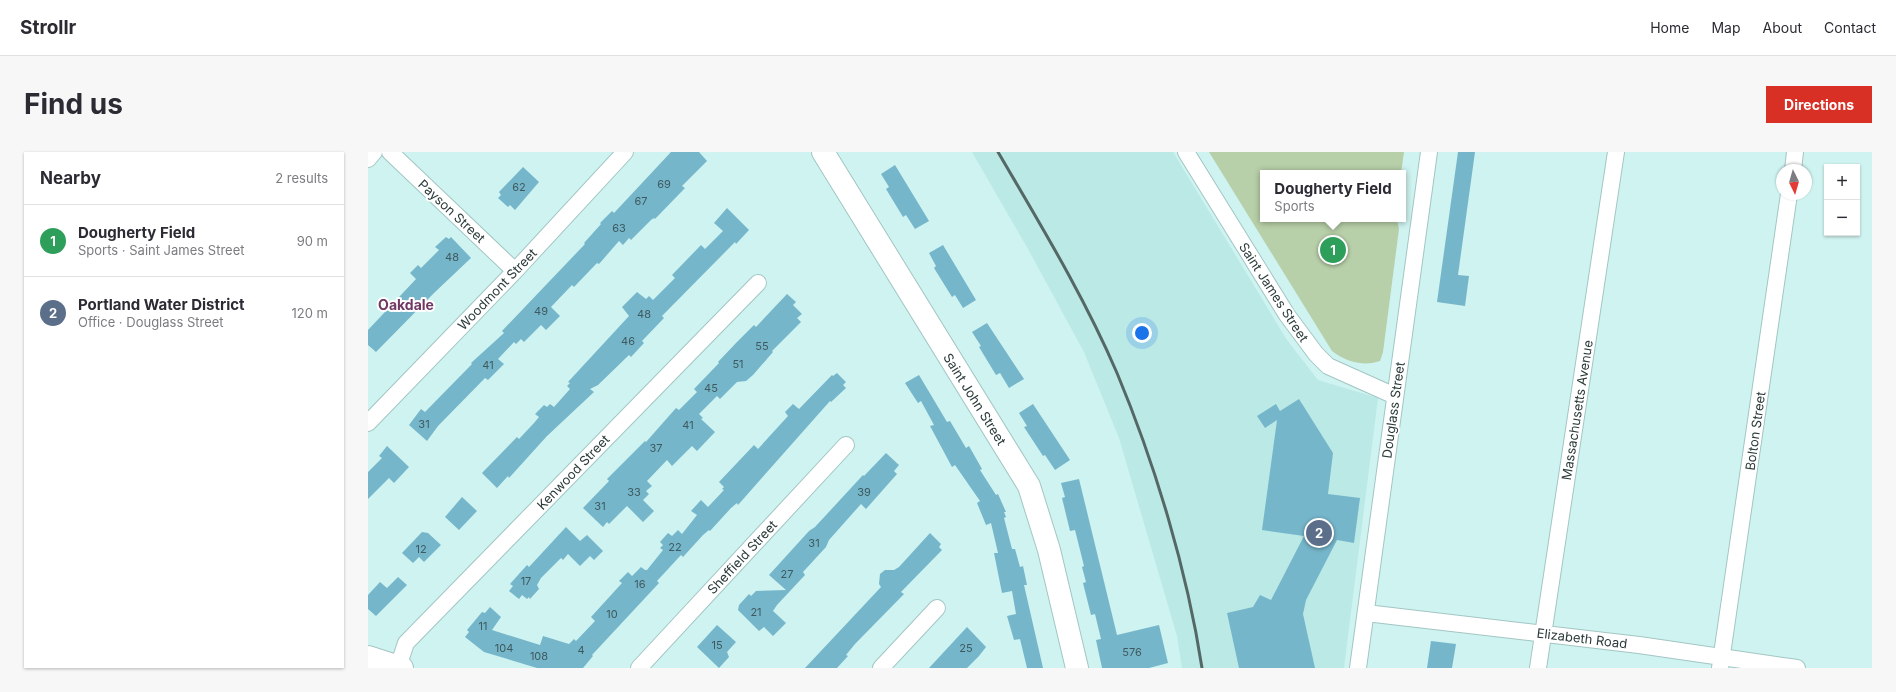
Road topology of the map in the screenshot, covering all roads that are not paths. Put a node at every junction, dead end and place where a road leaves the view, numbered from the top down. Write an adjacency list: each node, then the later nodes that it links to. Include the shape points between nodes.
1 (374, 152): 9 (street)
2 (390, 152): 12 (street, Payson Street)
3 (625, 152): 12 (street, Woodmont Street)
4 (823, 152): 25 (main road, Saint John Street, via 1028,486 1049,550)
5 (1186, 152): 14 (street, Saint James Street, via 1287,315 1316,354 1328,366)
6 (1429, 152): 14 (street, Douglass Street)
7 (1616, 152): 19 (street, Massachusetts Avenue)
8 (1795, 152): 10 (street)
9 (368, 159)
10 (1794, 164)
11 (1788, 200): 21 (street, Bolton Street)
12 (515, 271): 15 (street, Woodmont Street)
13 (758, 283): 22 (street, Kenwood Street, via 406,643)
14 (1395, 396): 18 (street, Douglass Street)
15 (368, 423)
16 (846, 446): 23 (street, Sheffield Street)
17 (937, 608): 24 (street)
18 (1366, 613): 19 (street, Elizabeth Road); 26 (street, Douglass Street)
19 (1543, 634): 21 (street, Elizabeth Road, via 1639,645); 27 (street, Massachusetts Avenue)
20 (368, 657): 22 (main road)
21 (1721, 663): 28 (street, Elizabeth Road)
22 (400, 667)
23 (639, 668)
24 (881, 668)
25 (1077, 668)
26 (1358, 668)
27 (1538, 668)
28 (1797, 668)

